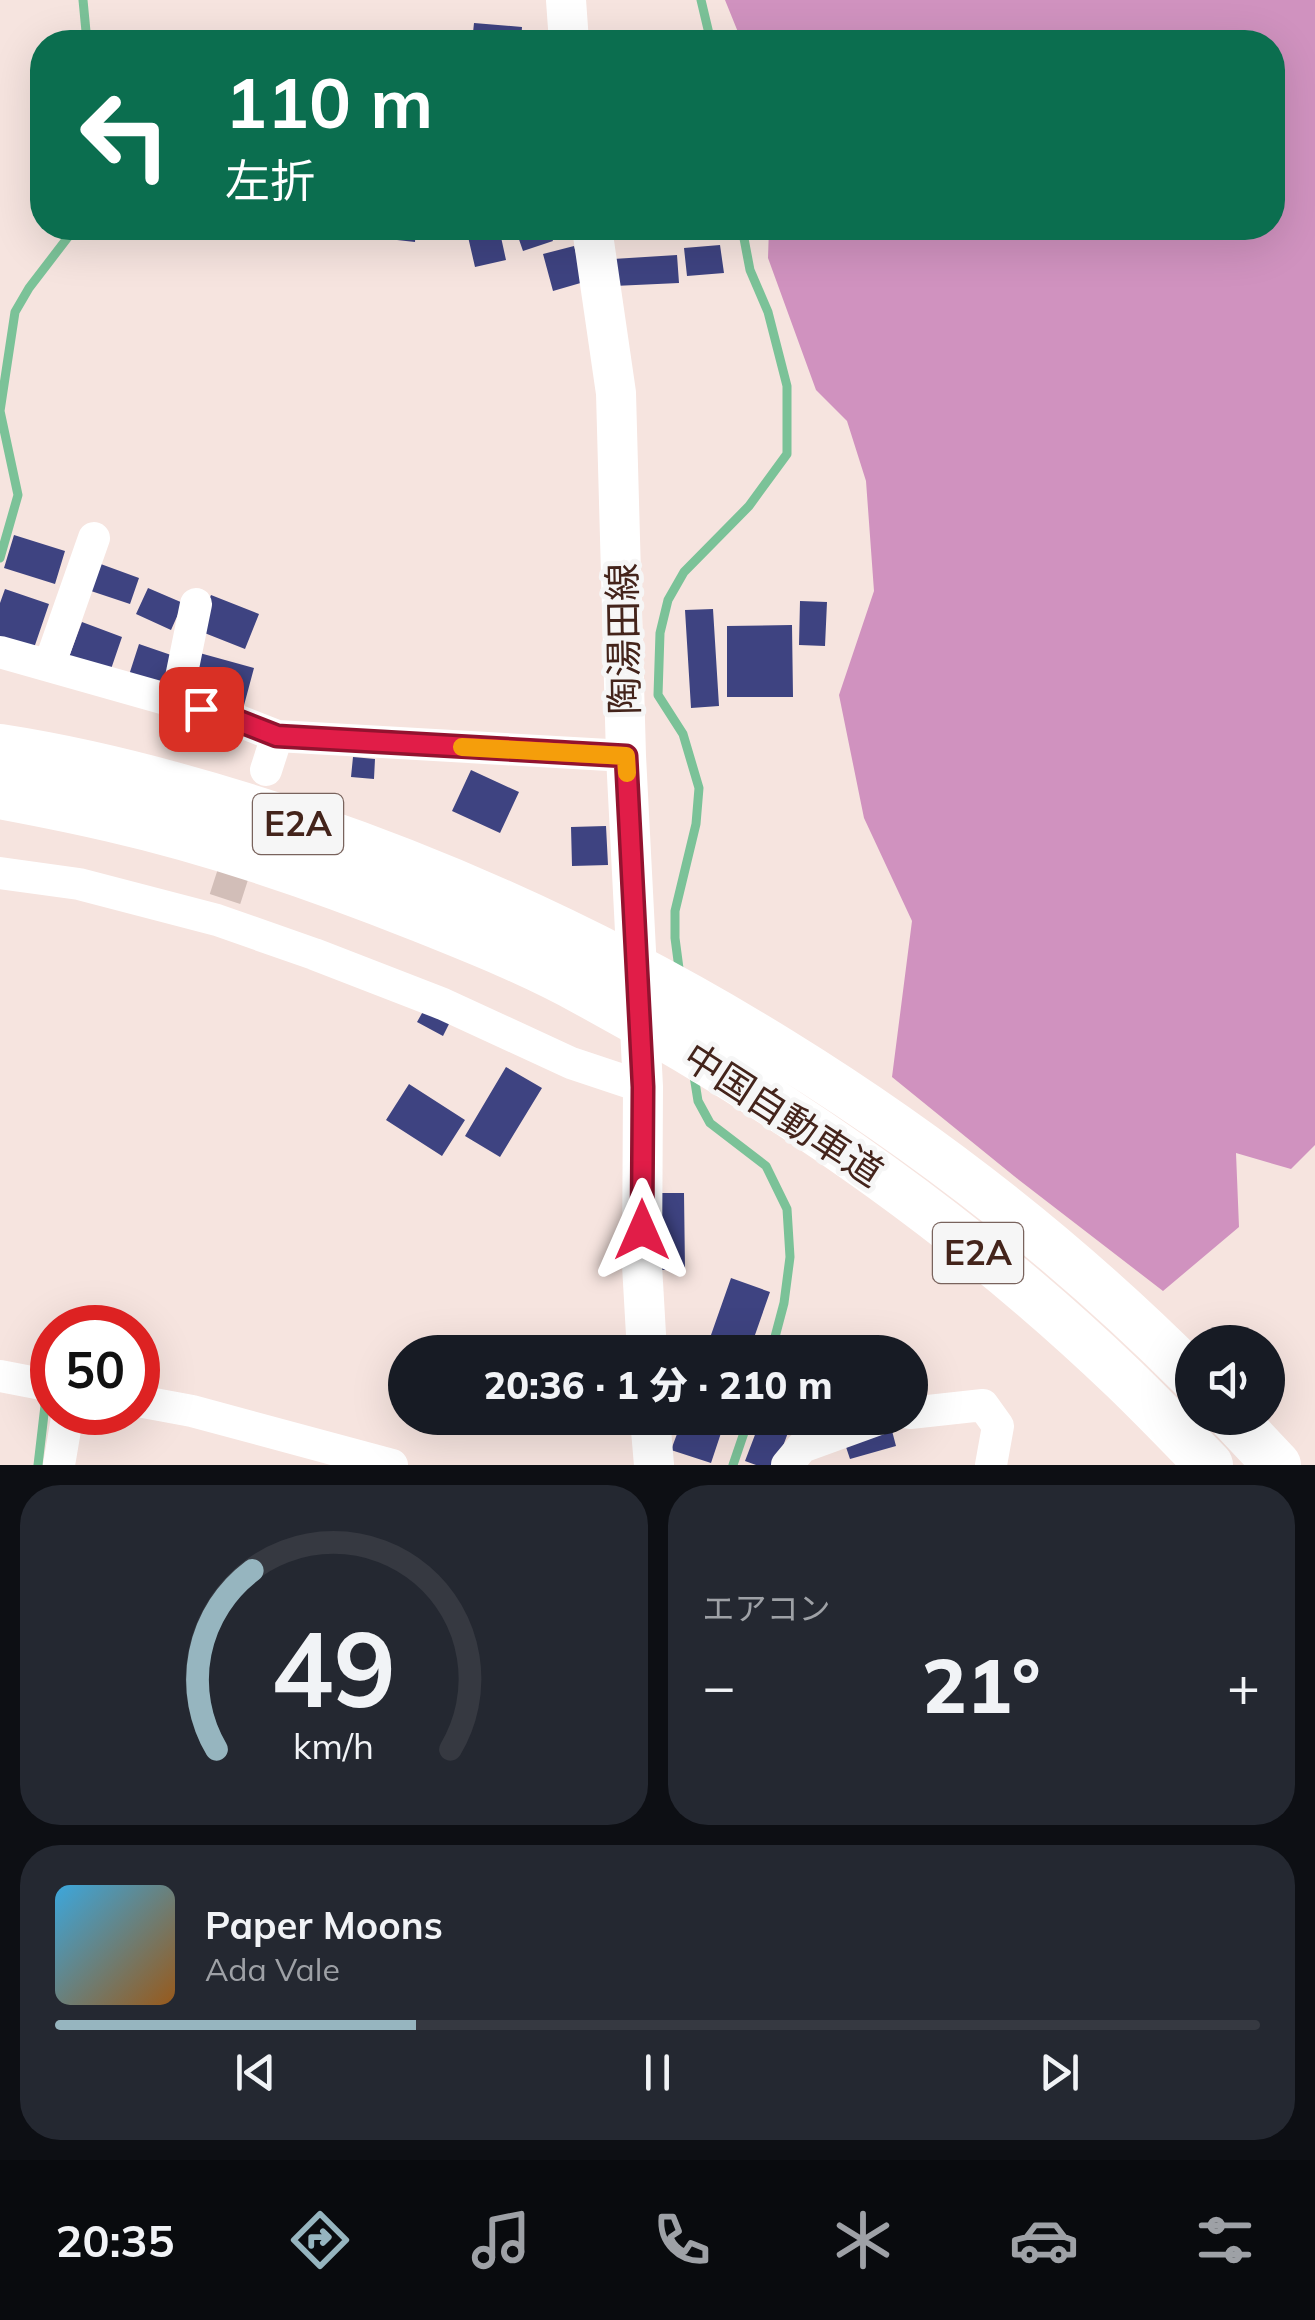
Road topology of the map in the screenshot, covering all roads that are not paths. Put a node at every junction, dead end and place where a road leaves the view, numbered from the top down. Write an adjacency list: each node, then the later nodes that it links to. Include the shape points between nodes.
1 (566, 0): 2 (main road)
2 (568, 30)
3 (594, 240): 11 (main road, 陶湯田線, via 616,392)
4 (94, 538): 7 (street)
5 (196, 604): 8 (street)
6 (0, 652): 7 (street)
7 (48, 666): 8 (street)
8 (176, 702): 9 (street)
9 (277, 736): 11 (street); 12 (street)
10 (0, 748): 17 (highway, 中国自動車道 / E2A, via 236,803 358,844 582,941 863,1104 1066,1258)
11 (626, 756): 15 (main road, 陶湯田線)
12 (266, 770)
13 (0, 795): 31 (highway, 中国自動車道 / E2A, via 114,818 356,893 583,991 835,1144 938,1220 1123,1378)
14 (0, 872): 15 (street, via 221,910 571,1063)
15 (643, 1087): 16 (main road, 陶湯田線)
16 (646, 1335)
17 (1175, 1360)
18 (0, 1376): 19 (street)
19 (30, 1382)
20 (160, 1406): 27 (street)
21 (928, 1411): 30 (street, via 983,1404 998,1426)
22 (64, 1435): 26 (street)
23 (651, 1435): 28 (main road)
24 (835, 1435): 29 (street, via 802,1447)
25 (1250, 1435): 32 (highway)
26 (59, 1465)
27 (392, 1465)
28 (654, 1465)
29 (787, 1465)
30 (991, 1465)
31 (1209, 1465)
32 (1277, 1465)

